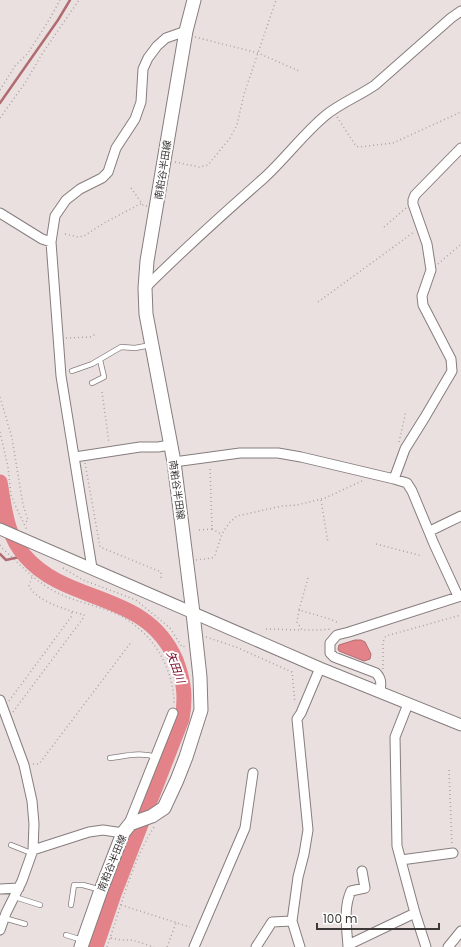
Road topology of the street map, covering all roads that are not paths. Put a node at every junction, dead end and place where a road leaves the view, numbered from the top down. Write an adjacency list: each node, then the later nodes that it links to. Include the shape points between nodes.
1 (194, 0): 3 (main road, 南粕谷半田線)
2 (461, 11): 7 (street, via 375,85 325,115 264,178)
3 (185, 33): 6 (street, via 166,38 151,52 143,69 141,102 135,119 116,148 108,172 66,200 55,216); 7 (main road, 南粕谷半田線, via 147,261)
4 (461, 148): 15 (street, via 413,200 427,244 431,267 422,296 423,305 451,359 452,371 405,449)
5 (0, 213): 6 (street)
6 (50, 242): 13 (street, via 61,376)
7 (145, 288): 8 (main road, 南粕谷半田線, via 146,314)
8 (152, 344): 9 (lane, via 135,348 122,347); 12 (main road, 南粕谷半田線)
9 (100, 360): 10 (lane); 11 (lane, via 107,378)
10 (72, 371)
11 (92, 383)
12 (170, 445): 13 (street); 14 (main road, 南粕谷半田線)
13 (79, 456): 19 (street)
14 (174, 462): 15 (street, via 240,453 278,453); 21 (main road, 南粕谷半田線)
15 (394, 479): 18 (street, via 407,484 412,491)
16 (461, 516): 18 (street)
17 (0, 529): 19 (street)
18 (430, 531): 20 (street)
19 (92, 568): 21 (street)
20 (460, 596): 23 (street, via 337,635 330,643 330,653 334,657 376,673 381,681)
21 (193, 613): 22 (street); 31 (main road, 南粕谷半田線, via 201,710 196,728 164,808)
22 (320, 668): 23 (street); 45 (street, via 297,719 308,830)
23 (380, 692): 25 (street)
24 (1, 702): 33 (street, via 24,765 32,801)
25 (408, 704): 27 (street); 35 (street, via 395,737 396,830)
26 (173, 713): 28 (street)
27 (461, 725)
28 (156, 757): 29 (lane, via 137,754); 31 (street)
29 (110, 758)
30 (253, 773): 52 (street, via 245,828)
31 (127, 828): 33 (street, via 89,832); 39 (main road, 南粕谷半田線)
32 (11, 845): 33 (lane)
33 (32, 852): 37 (street)
34 (453, 853): 35 (street)
35 (401, 860): 43 (street)
36 (362, 871): 51 (street, via 365,888 351,891 348,902)
37 (19, 888): 38 (street); 40 (street)
38 (0, 889)
39 (101, 890): 42 (lane, via 74,885); 50 (main road, 南粕谷半田線)
40 (15, 897): 41 (lane); 44 (street)
41 (40, 905)
42 (71, 905)
43 (415, 913): 51 (street); 55 (street)
44 (4, 918): 46 (lane); 47 (street)
45 (292, 921): 53 (street, via 272,922); 54 (street)
46 (25, 924)
47 (0, 930)
48 (461, 931): 56 (street)
49 (66, 935): 50 (lane)
50 (82, 944)
51 (348, 946)
52 (194, 947)
53 (256, 947)
54 (300, 947)
55 (426, 947)
56 (448, 947)

